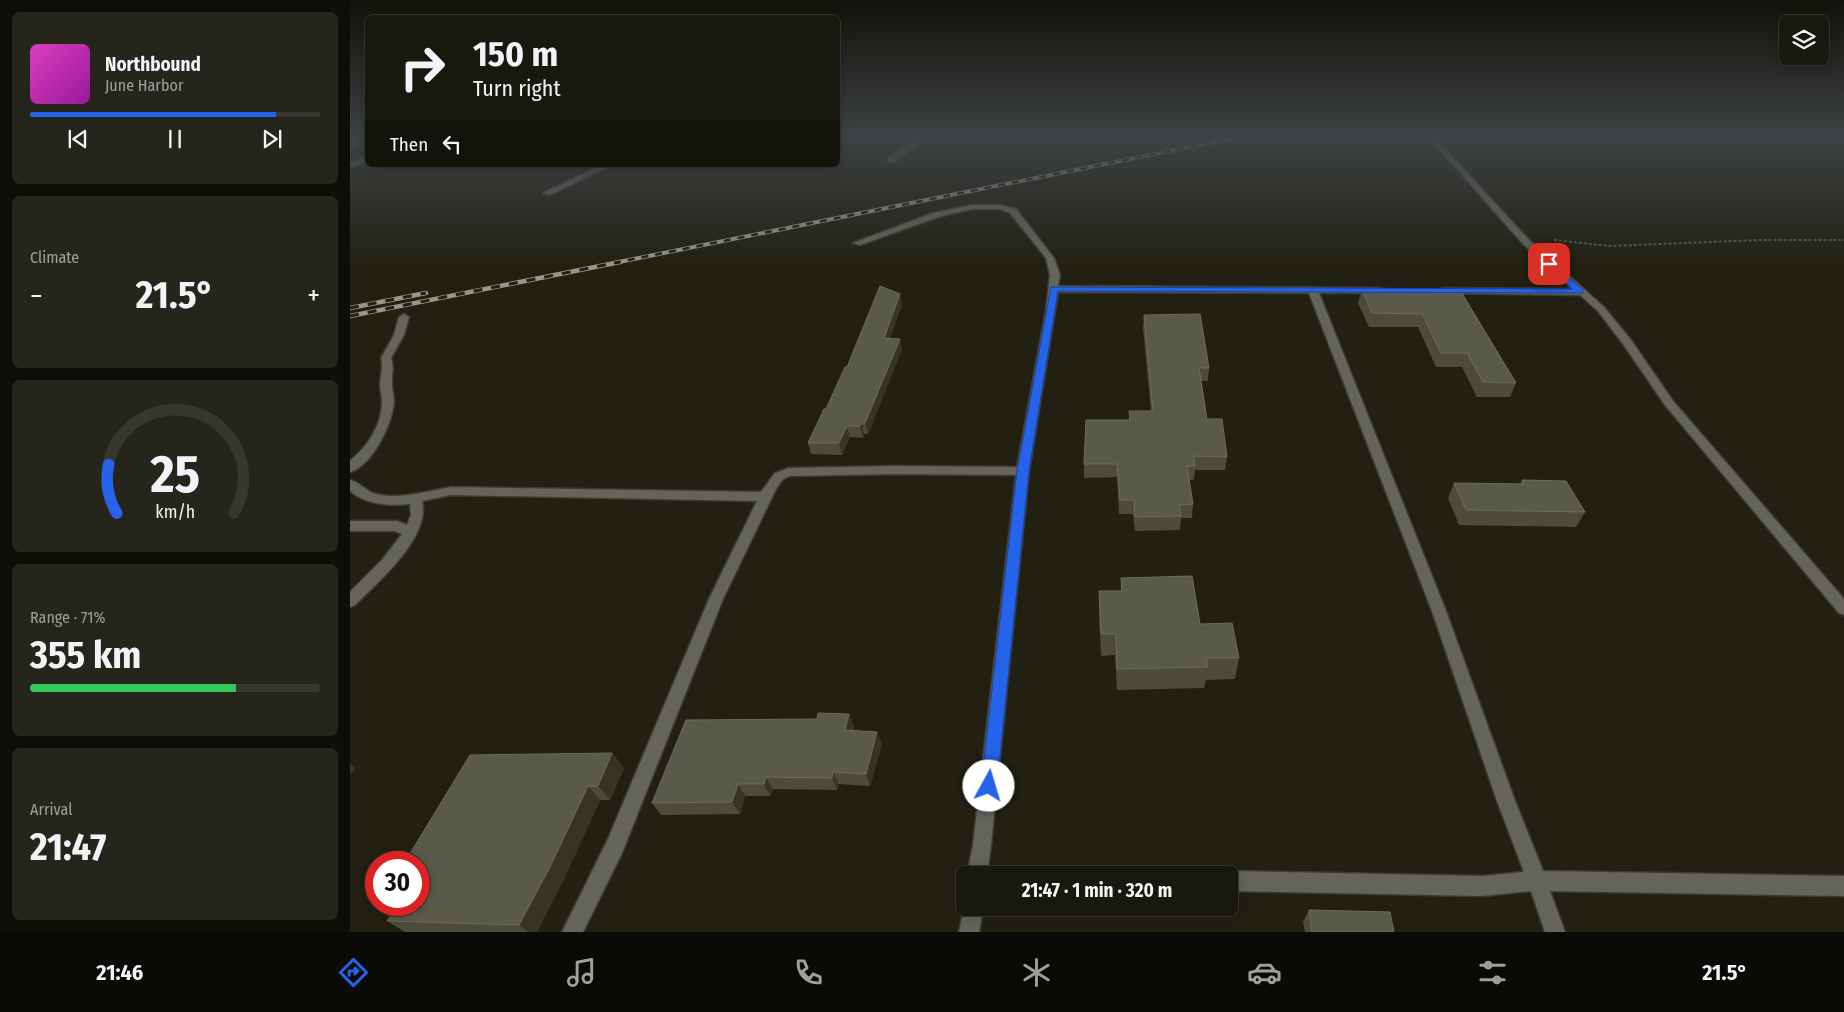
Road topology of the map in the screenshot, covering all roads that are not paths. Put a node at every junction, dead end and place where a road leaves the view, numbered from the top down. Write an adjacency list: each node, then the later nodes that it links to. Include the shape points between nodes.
1 (575, 179): 3 (street)
2 (1471, 179): 9 (street, via 1521,236)
3 (547, 192)
4 (857, 243): 5 (street, via 936,215 972,207 1000,207 1013,211 1050,258 1055,275)
5 (1054, 289): 6 (street); 12 (street)
6 (1313, 290): 7 (street); 22 (street, via 1439,610)
7 (1392, 291)
8 (1432, 291): 9 (street)
9 (1580, 292): 19 (street, via 1601,309 1669,403)
10 (404, 317): 11 (street, via 399,335 386,358 388,400 382,427 375,443)
11 (350, 468)
12 (1023, 471): 14 (street, via 789,472 779,476); 20 (street)
13 (350, 484): 15 (street, via 370,498)
14 (766, 497): 15 (street, via 451,491); 25 (street, via 716,598 615,846)
15 (415, 498): 17 (street, via 417,519)
16 (350, 526): 17 (street, via 397,526)
17 (409, 532): 18 (street, via 395,553)
18 (350, 601)
19 (1844, 609)
20 (979, 866)
21 (1238, 881): 22 (street, via 1482,886)
22 (1537, 881): 23 (street); 27 (street)
23 (1844, 886)
24 (972, 916): 26 (street)
25 (572, 932)
26 (969, 932)
27 (1554, 932)

